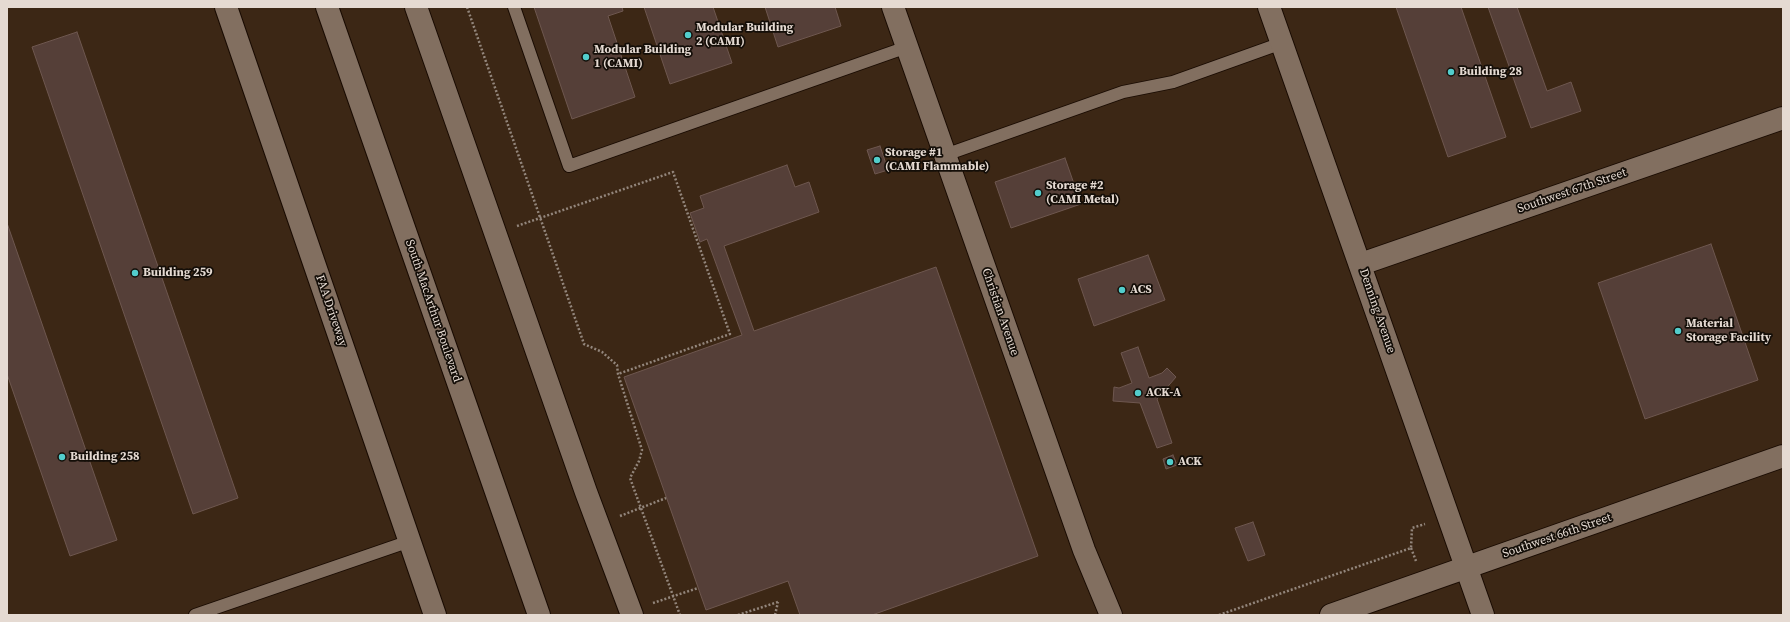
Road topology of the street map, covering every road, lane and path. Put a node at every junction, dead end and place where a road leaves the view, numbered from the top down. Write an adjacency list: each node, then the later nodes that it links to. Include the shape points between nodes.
1 (226, 7): 21 (street, FAA Driveway)
2 (327, 7): 30 (street, South MacArthur Boulevard)
3 (416, 7): 27 (street, via 584,485)
4 (467, 7): 12 (path)
5 (514, 7): 9 (lane, via 570,166)
6 (893, 7): 9 (street, Christian Avenue)
7 (1269, 7): 8 (street, Denning Avenue)
8 (1282, 43): 11 (lane, via 1173,82 1123,92); 14 (street, Denning Avenue)
9 (907, 47): 11 (street, Christian Avenue)
10 (1783, 118): 14 (street, Southwest 67th Street)
11 (945, 154): 34 (street, Christian Avenue, via 1084,550)
12 (540, 218): 13 (path); 15 (path, via 584,344 609,357 617,365); 15 (path, via 673,172 730,334)
13 (516, 226)
14 (1361, 264): 24 (street, Denning Avenue)
15 (618, 374): 18 (path, via 642,450 640,461 630,478)
16 (1783, 456): 24 (street, Southwest 66th Street)
17 (666, 498): 18 (path)
18 (641, 508): 19 (path); 26 (path)
19 (616, 517)
20 (1426, 523): 22 (path, via 1412,528)
21 (410, 541): 28 (lane); 29 (street, FAA Driveway)
22 (1411, 548): 23 (path); 35 (path)
23 (1417, 566)
24 (1467, 567): 36 (street, Southwest 66th Street); 37 (street, Denning Avenue)
25 (698, 588): 26 (path)
26 (674, 596): 27 (path); 31 (path)
27 (641, 610)
28 (195, 615)
29 (435, 615)
30 (539, 615)
31 (680, 615)
32 (738, 615): 33 (path, via 778,602)
33 (775, 615)
34 (1110, 615)
35 (1219, 615)
36 (1331, 615)
37 (1483, 615)

